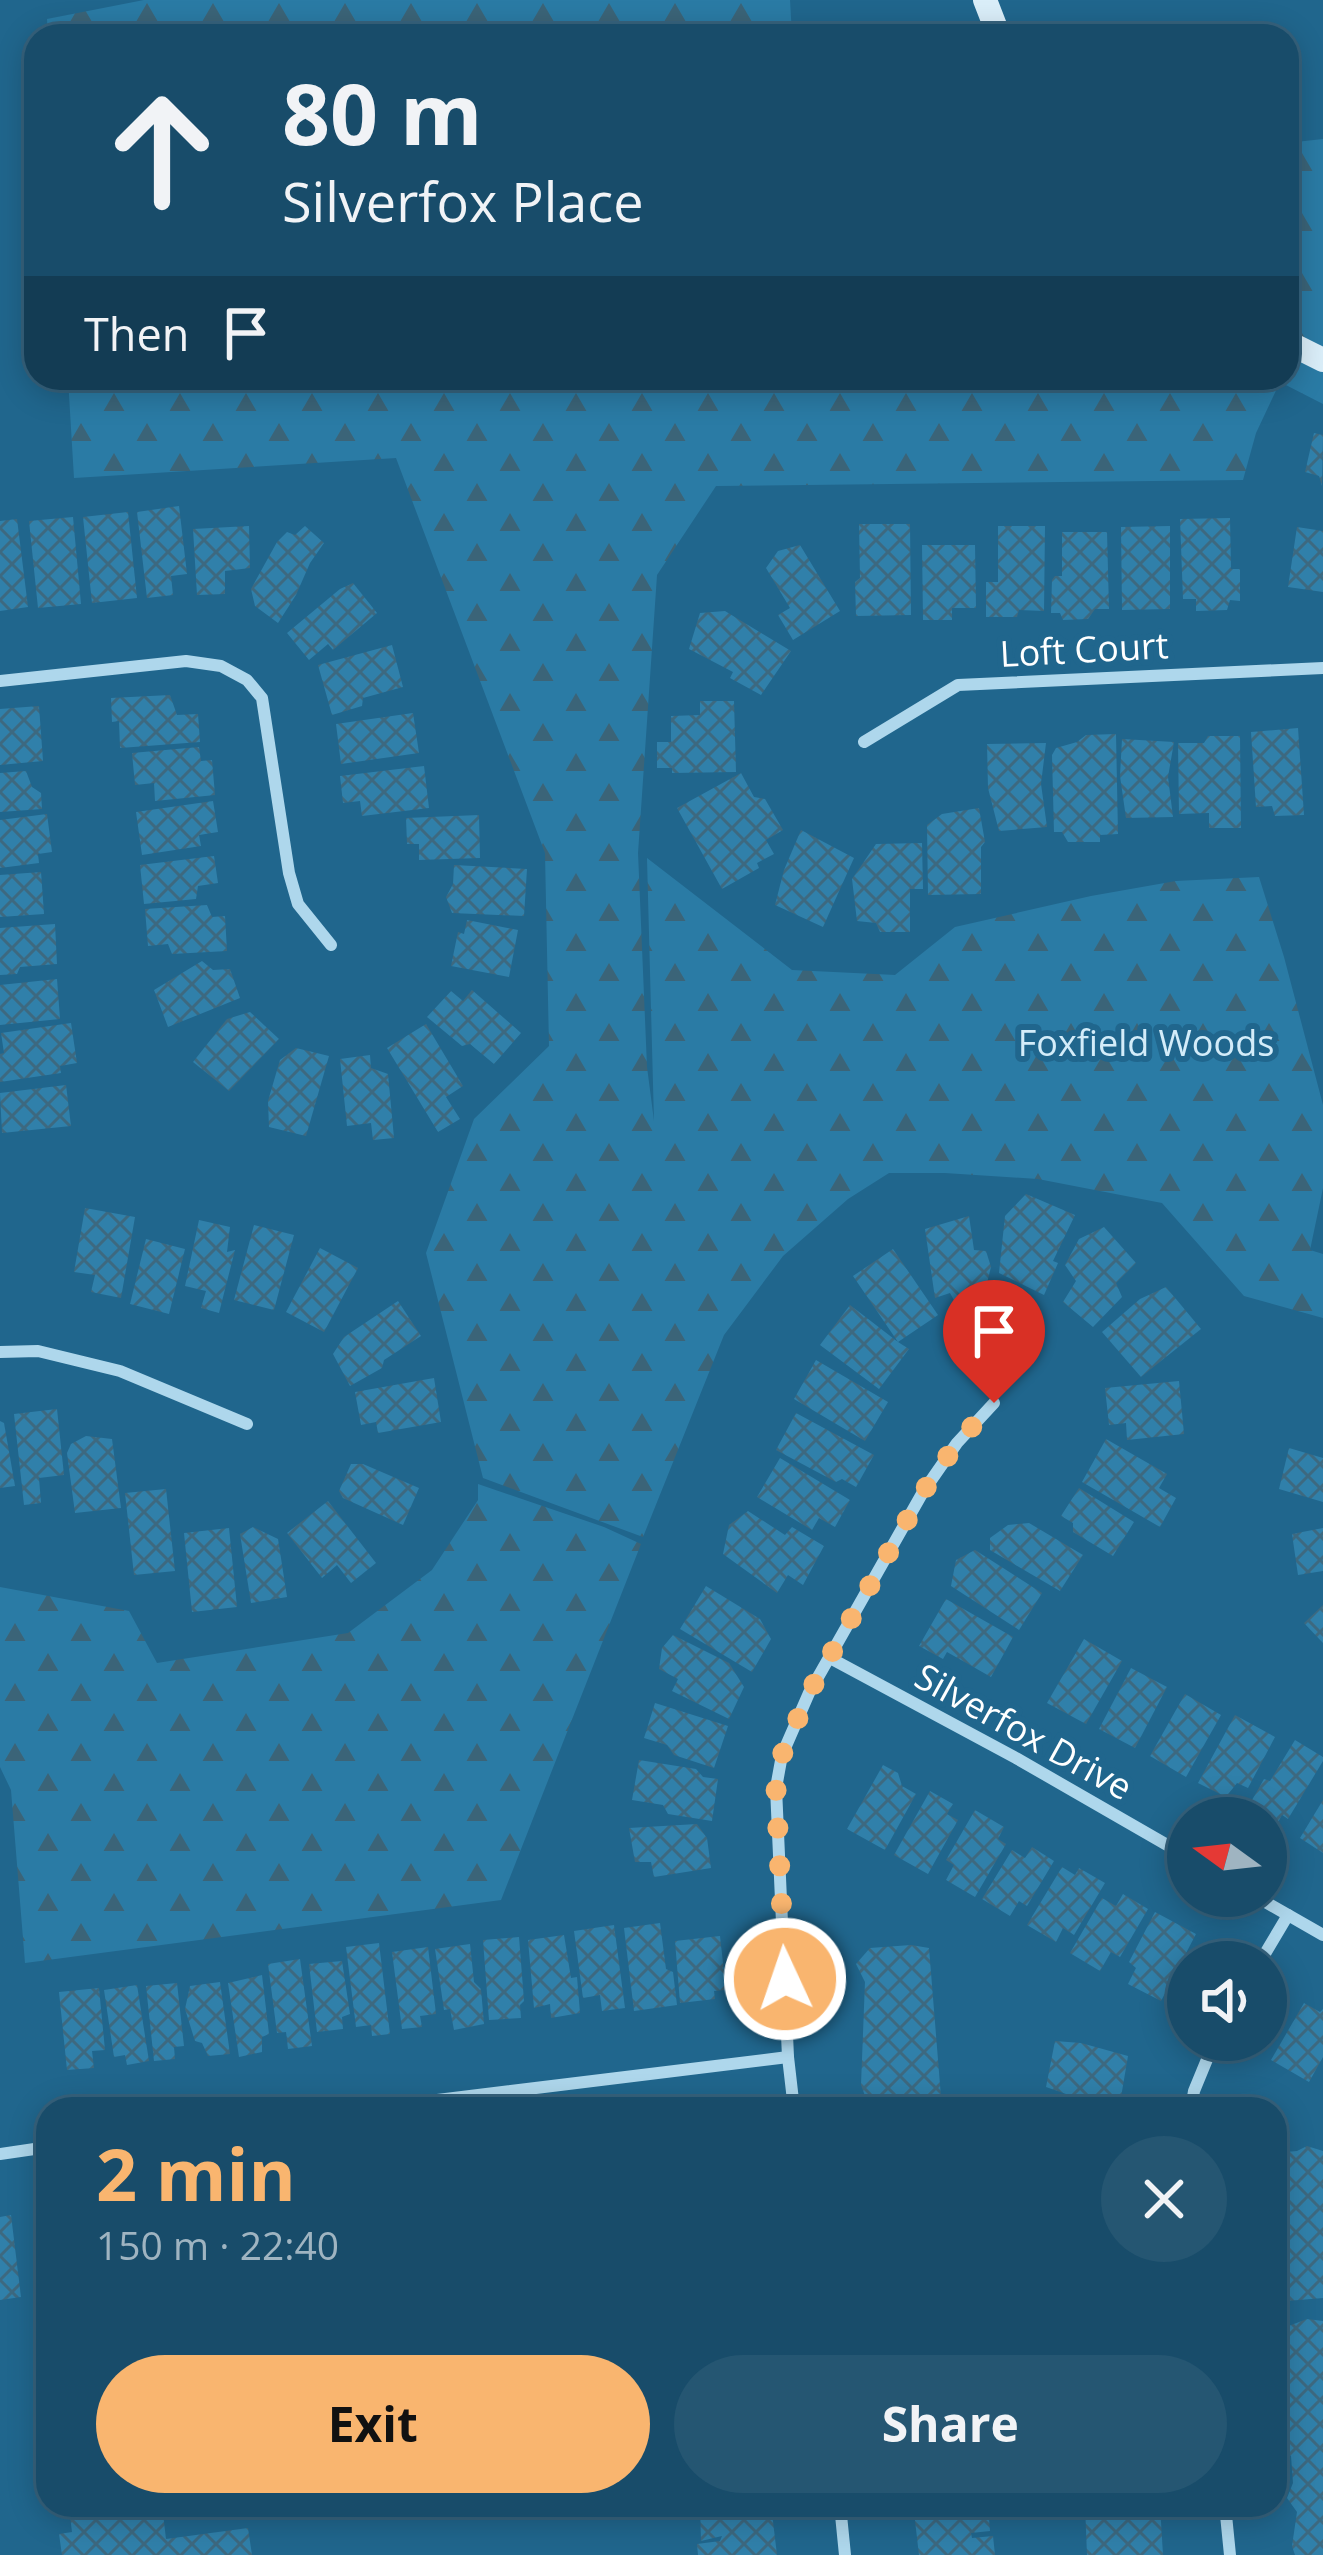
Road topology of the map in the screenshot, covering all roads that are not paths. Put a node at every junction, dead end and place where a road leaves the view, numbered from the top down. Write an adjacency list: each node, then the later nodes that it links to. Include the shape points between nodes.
1 (1323, 668): 3 (street, Loft Court, via 958,685)
2 (0, 681): 4 (street, via 186,662 221,666 247,680 262,698 298,904)
3 (864, 742)
4 (331, 945)
5 (0, 1352): 7 (street, via 38,1351 121,1372)
6 (994, 1403): 8 (street, via 923,1492)
7 (247, 1424)
8 (830, 1658): 9 (street, Silverfox Drive); 13 (street, via 782,1755 776,1788)
9 (1167, 1846)
10 (1288, 1915): 11 (street); 12 (street)
11 (1323, 1934)
12 (1273, 1941)
13 (788, 2057): 15 (street); 16 (street)
14 (1206, 2061): 17 (street)
15 (462, 2097)
16 (793, 2097)
17 (1193, 2097)
18 (36, 2148): 19 (street)
19 (2, 2152)
20 (841, 2517): 22 (street)
21 (1226, 2517): 23 (street)
22 (845, 2555)
23 (1230, 2555)

